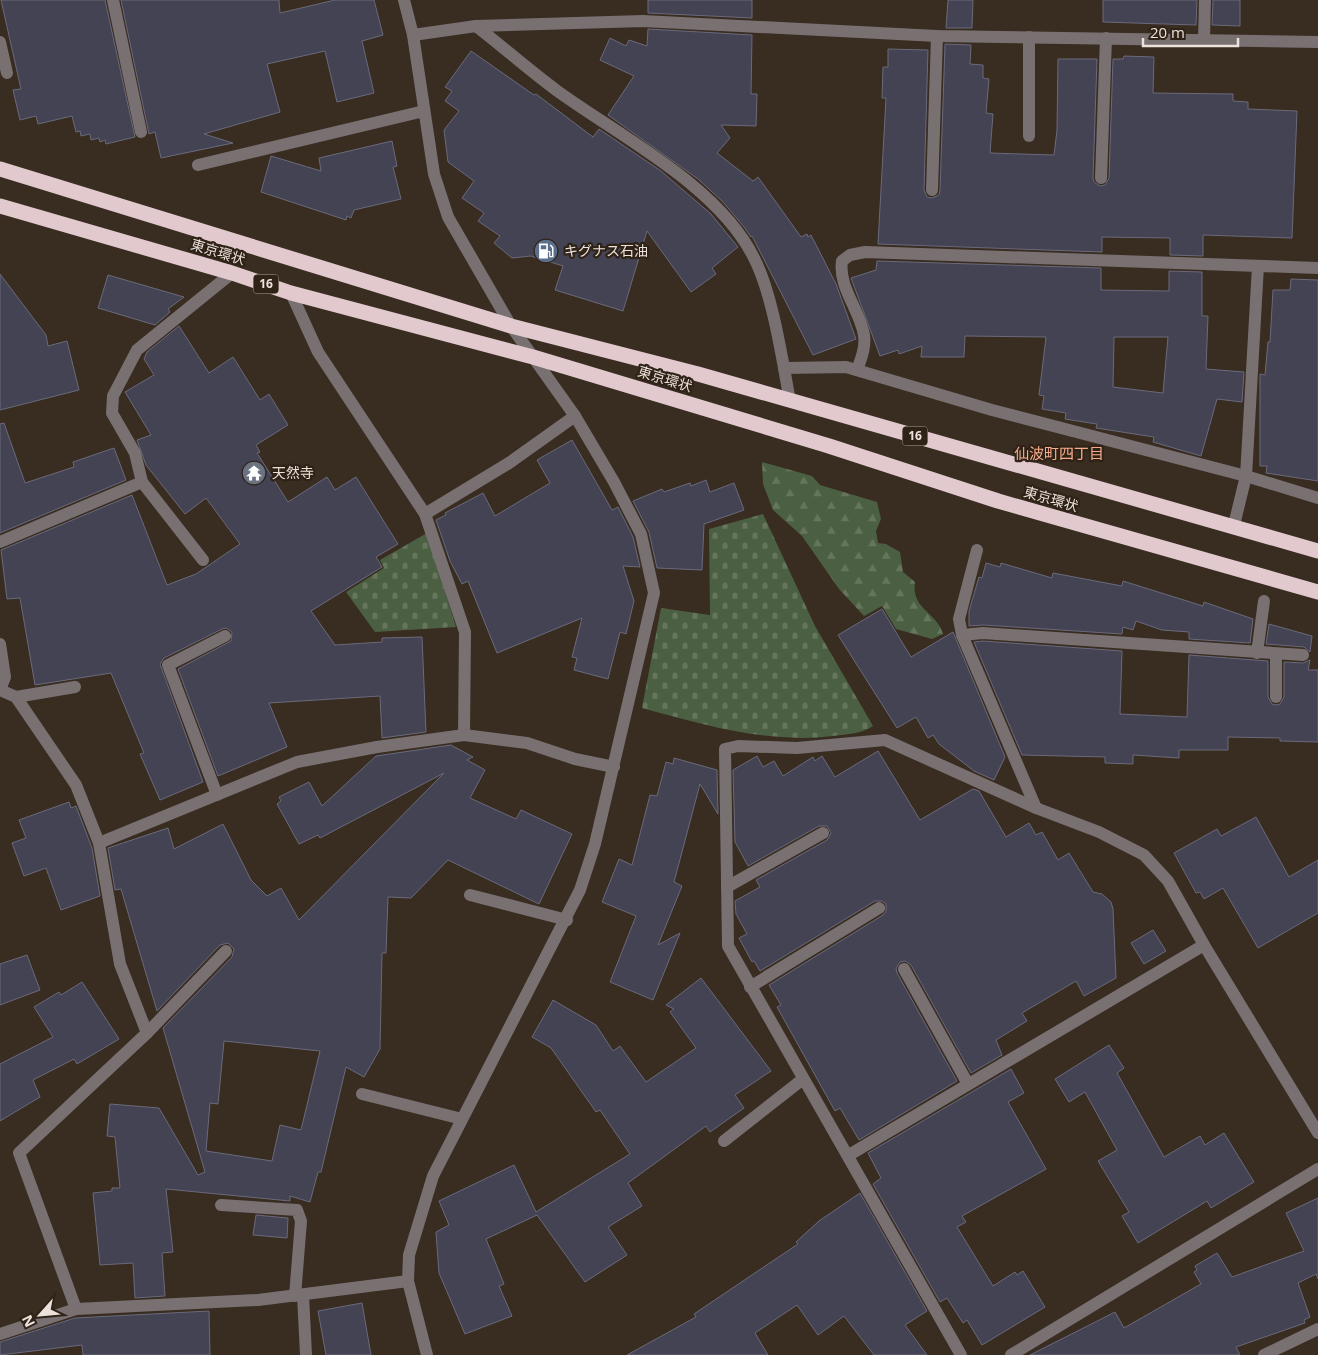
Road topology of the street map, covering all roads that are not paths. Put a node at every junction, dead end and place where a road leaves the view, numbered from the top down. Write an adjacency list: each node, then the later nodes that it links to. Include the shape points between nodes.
1 (113, 0): 14 (street)
2 (404, 0): 5 (street)
3 (1205, 0): 9 (street)
4 (476, 26): 5 (street); 6 (street, via 643,21); 27 (street, via 554,89 687,181 716,206 754,256 764,280)
5 (413, 35): 13 (street)
6 (937, 36): 7 (street); 19 (street)
7 (1029, 37): 8 (street); 15 (street)
8 (1106, 38): 9 (street); 18 (street)
9 (1204, 40): 11 (street)
10 (0, 42): 12 (street)
11 (1318, 42)
12 (8, 73)
13 (424, 111): 16 (street); 25 (street, via 434,174 448,217)
14 (141, 132)
15 (1029, 136)
16 (198, 165)
17 (0, 169): 25 (highway, 東京環状 / 16)
18 (1101, 178)
19 (932, 190)
20 (0, 206): 23 (highway, 東京環状 / 16)
21 (1258, 266): 22 (street); 28 (street, via 865,252 850,255 842,261 840,272 864,337 863,354); 31 (street)
22 (1318, 268)
23 (232, 272): 24 (highway, 東京環状 / 16); 32 (street, via 137,350 113,396 112,413 135,453)
24 (291, 293): 26 (highway, 東京環状 / 16); 34 (street, via 318,352)
25 (511, 326): 26 (street); 29 (highway, 東京環状 / 16)
26 (533, 357): 30 (street); 40 (highway, 東京環状 / 16, via 829,446 998,501)
27 (784, 368): 28 (street, via 846,367); 29 (street)
28 (857, 370): 31 (street, via 992,410)
29 (790, 401): 35 (highway, 東京環状 / 16)
30 (575, 416): 34 (street, via 509,464); 53 (street, via 641,534 654,594)
31 (1246, 476): 33 (street); 35 (street)
32 (142, 482): 36 (street); 39 (street)
33 (1318, 498)
34 (425, 514): 52 (street, via 465,632)
35 (1234, 525): 38 (highway, 東京環状 / 16)
36 (0, 542)
37 (977, 550): 42 (street, via 960,619)
38 (1318, 551)
39 (203, 560)
40 (1318, 592)
41 (1264, 601): 45 (street)
42 (962, 635): 45 (street, via 984,633); 55 (street)
43 (225, 636): 54 (street, via 168,665)
44 (0, 644): 49 (street, via 5,677)
45 (1256, 653): 46 (street)
46 (1276, 655): 47 (street); 51 (street)
47 (1303, 655)
48 (74, 687): 50 (street)
49 (0, 690): 50 (street)
50 (16, 696): 57 (street, via 76,785)
51 (1276, 697)
52 (464, 735): 53 (street, via 527,743 575,760); 54 (street, via 297,762)
53 (614, 768): 61 (street, via 595,844)
54 (217, 795): 57 (street)
55 (1036, 808): 58 (street, via 885,740 797,748 725,749); 62 (street, via 1099,832 1144,855 1168,881)
56 (823, 833): 58 (street)
57 (100, 843): 66 (street, via 120,964)
58 (727, 887): 65 (street, via 728,946)
59 (470, 895): 61 (street)
60 (879, 908): 65 (street)
61 (566, 920): 70 (street)
62 (1204, 945): 68 (street); 71 (street)
63 (226, 951): 66 (street)
64 (904, 969): 68 (street)
65 (750, 987): 67 (street)
66 (147, 1033): 78 (street, via 19,1153)
67 (803, 1079): 72 (street); 73 (street)
68 (968, 1084): 73 (street)
69 (362, 1094): 70 (street)
70 (462, 1119): 76 (street, via 433,1176 409,1255)
71 (1318, 1133)
72 (724, 1141)
73 (849, 1155): 83 (street)
74 (1318, 1169): 84 (street)
75 (221, 1205): 77 (street, via 297,1210 301,1221)
76 (408, 1282): 77 (street); 82 (street)
77 (299, 1296): 78 (street); 81 (street)
78 (76, 1309): 80 (street)
79 (1318, 1329): 85 (street)
80 (0, 1334)
81 (306, 1355)
82 (427, 1355)
83 (962, 1355)
84 (1011, 1355)
85 (1264, 1355)

